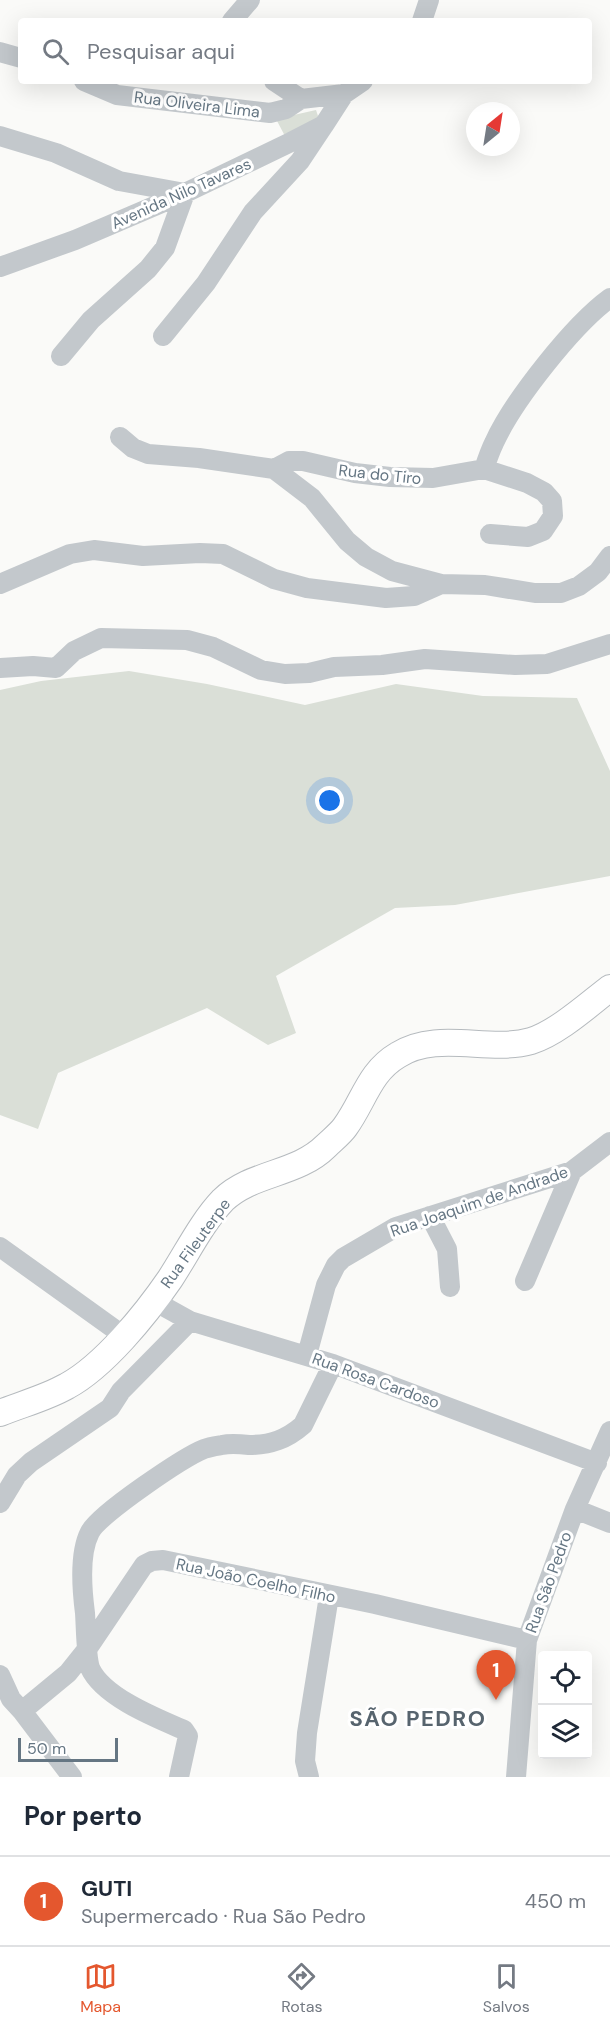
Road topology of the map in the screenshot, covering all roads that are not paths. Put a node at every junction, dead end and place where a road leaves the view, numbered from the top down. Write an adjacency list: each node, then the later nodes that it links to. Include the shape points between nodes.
1 (250, 0): 3 (street)
2 (429, 0): 4 (street)
3 (235, 18)
4 (423, 18)
5 (0, 52): 6 (street)
6 (18, 57)
7 (91, 84): 11 (street, Rua Oliveira Lima, via 117,95 270,113)
8 (278, 84): 11 (street)
9 (359, 84): 10 (street)
10 (344, 94): 11 (street, Rua Oliveira Lima); 12 (street, Avenida Nilo Tavares)
11 (301, 99)
12 (324, 124): 14 (street, Avenida Nilo Tavares); 17 (street, via 300,160 253,212 206,283)
13 (0, 136): 14 (street, via 56,153 119,181)
14 (185, 193): 15 (street, Avenida Nilo Tavares); 18 (street, via 165,248 148,269 91,320)
15 (0, 267)
16 (610, 298): 21 (street, via 566,342 521,399 493,444)
17 (164, 336)
18 (61, 356)
19 (120, 437): 20 (street, Rua do Tiro, via 148,454)
20 (274, 469): 21 (street, Rua do Tiro, via 289,461 355,473 433,478); 25 (street, via 312,498 347,541 366,556 392,571)
21 (484, 469): 22 (street, Rua do Tiro, via 527,483 552,501 553,516 543,531 528,537)
22 (490, 534)
23 (610, 556): 25 (street, via 598,572 561,593)
24 (0, 584): 25 (street, via 70,554 94,550 143,556 223,554 274,579 307,588 386,598 414,596)
25 (441, 584)
26 (610, 644): 27 (street, via 547,664 425,659 285,674 261,670 213,647 187,640 101,638 74,651 56,668)
27 (0, 668)
28 (610, 988): 36 (main road, Rua Fileuterpe, via 533,1040 418,1046 397,1055 376,1072 345,1127 324,1149 301,1165 240,1186 222,1201)
29 (610, 1142): 30 (street, Rua Joaquim de Andrade)
30 (573, 1171): 31 (street, Rua Joaquim de Andrade); 34 (street)
31 (430, 1216): 35 (street, via 447,1249); 39 (street, Rua Joaquim de Andrade, via 396,1227 336,1265 326,1285)
32 (0, 1247): 33 (street)
33 (8, 1262): 38 (street)
34 (525, 1281)
35 (450, 1287)
36 (154, 1301): 37 (street, Rua Rosa Cardoso); 38 (main road, Rua Fileuterpe)
37 (190, 1321): 39 (street, Rua Rosa Cardoso); 44 (street, via 110,1408 17,1475)
38 (124, 1335): 41 (main road, Rua Fileuterpe, via 69,1385)
39 (306, 1355): 40 (street, Rua Rosa Cardoso)
40 (333, 1364): 43 (street, Rua Rosa Cardoso); 49 (street, via 303,1425 289,1436 266,1443 203,1449 96,1522 84,1551 82,1592)
41 (0, 1413)
42 (610, 1431): 43 (street, Rua São Pedro)
43 (597, 1463): 45 (street, Rua São Pedro)
44 (0, 1503)
45 (575, 1509): 46 (street); 48 (street, Rua São Pedro)
46 (610, 1523)
47 (329, 1596): 48 (street, Rua João Coelho Filho); 49 (street, Rua João Coelho Filho, via 163,1560 152,1561 144,1565); 54 (street, via 307,1733 305,1761)
48 (527, 1640): 55 (street, Rua São Pedro)
49 (88, 1648): 51 (street, Rua João Coelho Filho, via 68,1673); 53 (street, via 90,1667 108,1689 184,1730 188,1736)
50 (0, 1675): 51 (street, via 11,1699)
51 (22, 1711): 52 (street)
52 (72, 1777)
53 (179, 1777)
54 (309, 1777)
55 (516, 1777)

